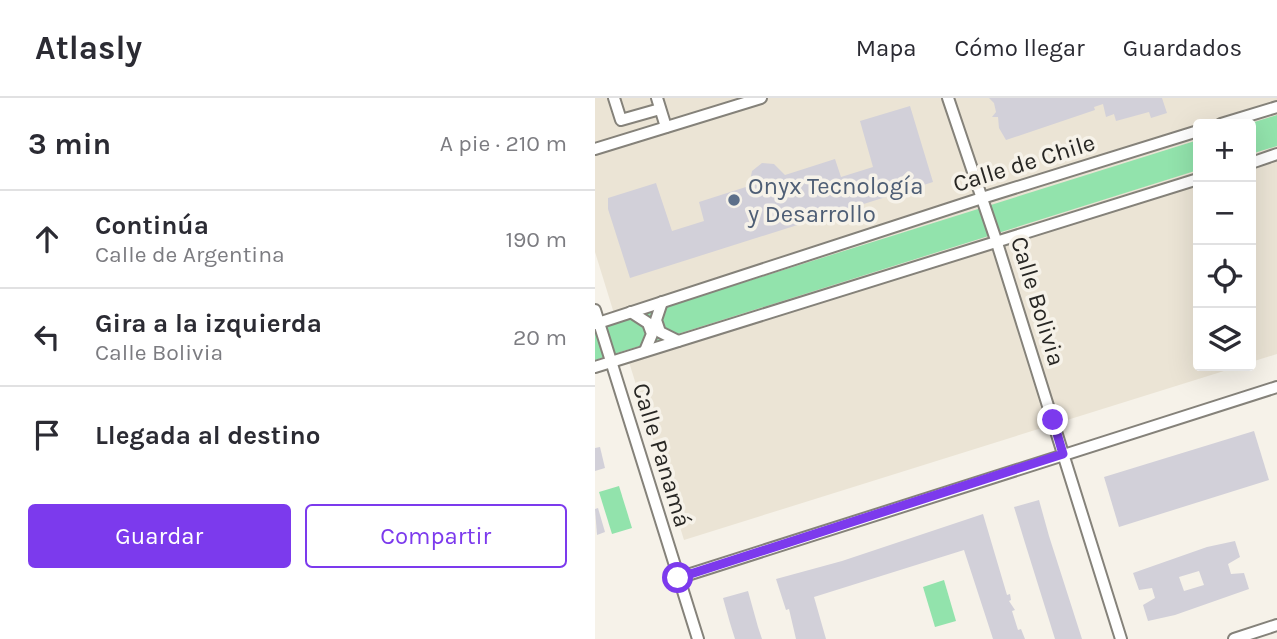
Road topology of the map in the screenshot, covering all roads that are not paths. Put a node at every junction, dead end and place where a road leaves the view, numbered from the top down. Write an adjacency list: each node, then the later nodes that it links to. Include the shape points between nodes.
1 (614, 98): 6 (street, via 621,120)
2 (761, 98): 8 (street)
3 (948, 98): 15 (street, Calle Bolivia)
4 (658, 103): 6 (street); 8 (street)
5 (1277, 107): 7 (street)
6 (642, 114): 9 (street)
7 (1237, 119)
8 (666, 127): 9 (street)
9 (647, 133): 11 (street)
10 (1193, 133): 15 (street, Calle de Chile)
11 (595, 149)
12 (1277, 155): 13 (street)
13 (1256, 161)
14 (1193, 181): 16 (street)
15 (982, 198): 16 (street, Calle Bolivia); 17 (street, Calle de Chile)
16 (997, 243): 21 (street); 26 (street, Calle Bolivia)
17 (662, 302): 19 (street, Calle de Chile); 21 (street, via 656,320 660,332)
18 (595, 310): 20 (street, Calle Panamá)
19 (631, 312): 20 (street, Calle de Chile); 22 (street, via 649,323 652,334)
20 (597, 323): 23 (street, Calle Panamá)
21 (678, 341): 22 (street)
22 (645, 351): 23 (street)
23 (612, 362): 24 (street); 27 (street, Calle Panamá)
24 (595, 367)
25 (1277, 387): 26 (street)
26 (1063, 454): 27 (street); 30 (street, Calle Bolivia)
27 (678, 578): 29 (street, Calle Panamá)
28 (1277, 625): 31 (street)
29 (698, 639)
30 (1122, 639)
31 (1234, 639)

